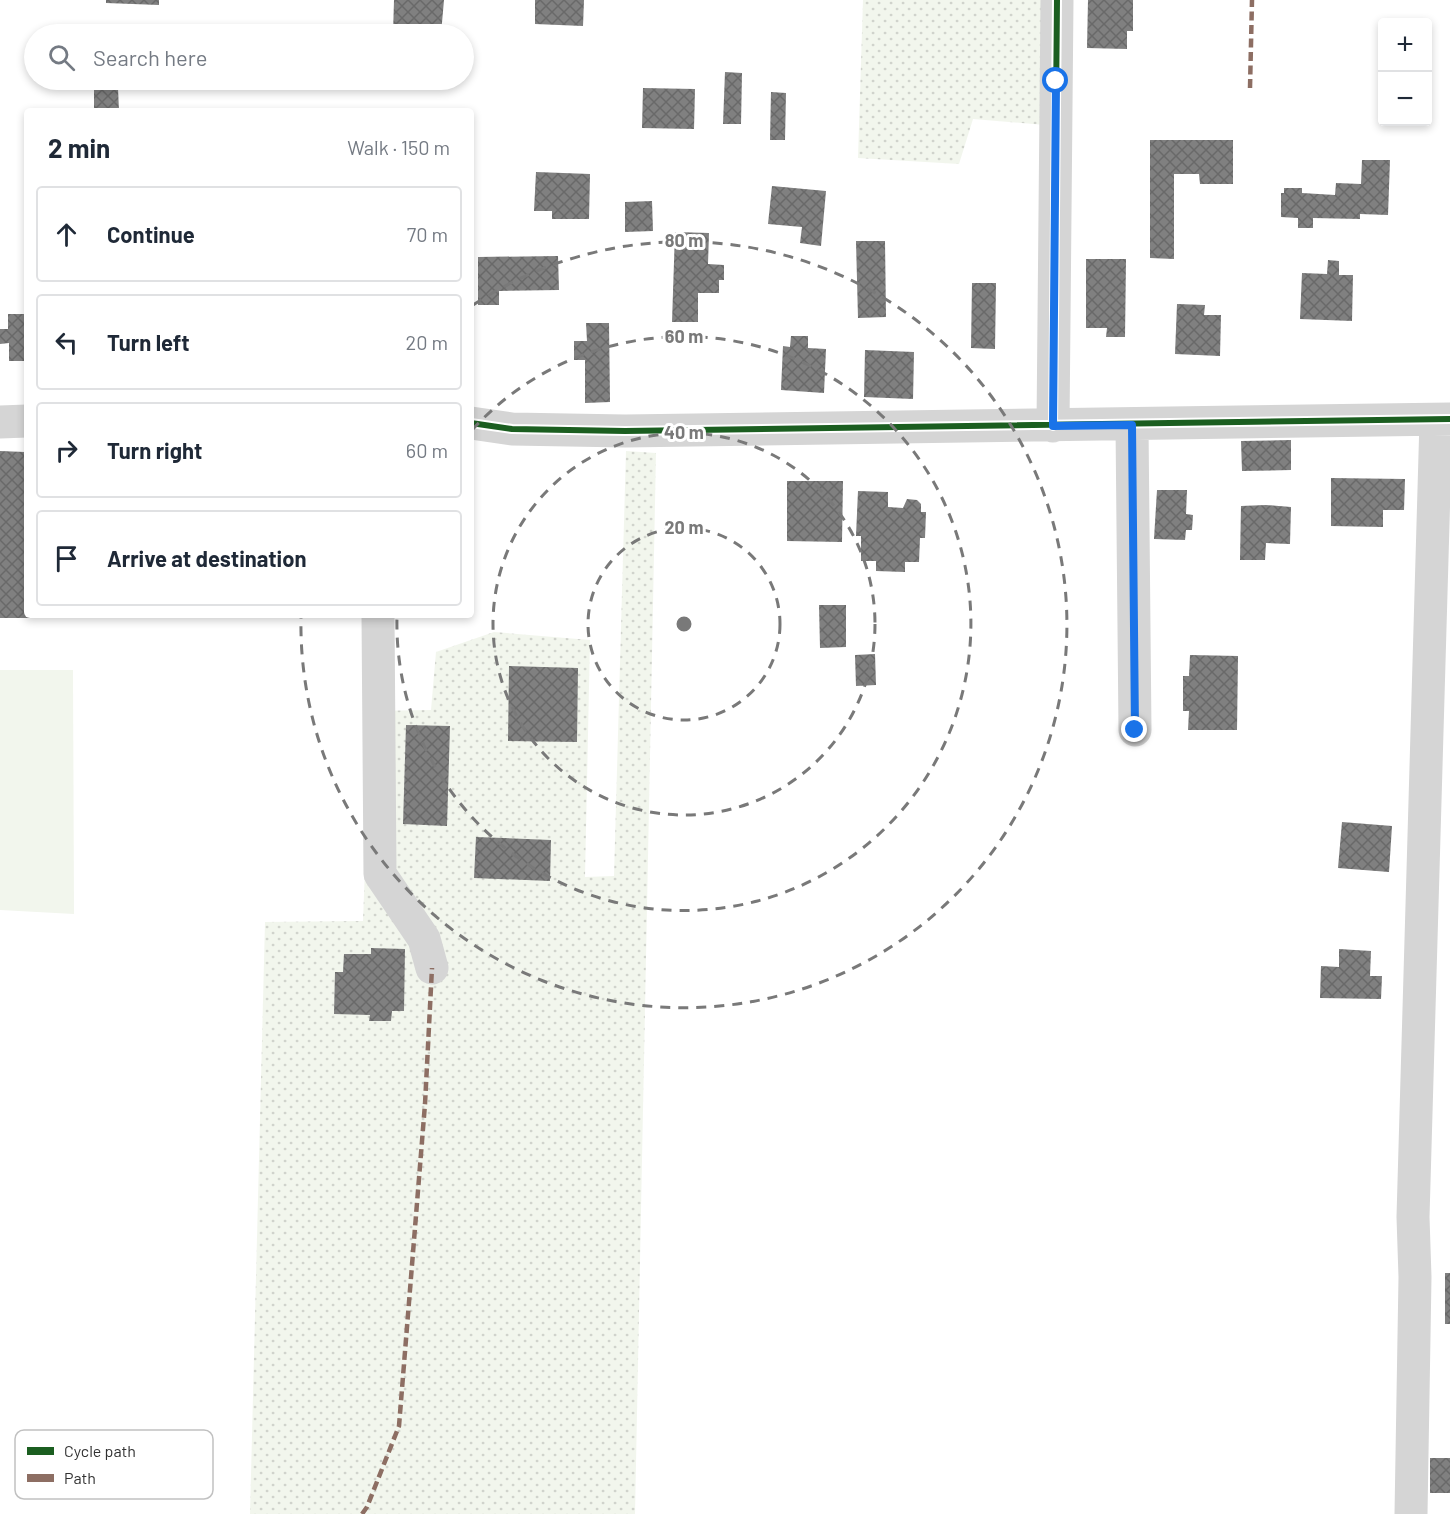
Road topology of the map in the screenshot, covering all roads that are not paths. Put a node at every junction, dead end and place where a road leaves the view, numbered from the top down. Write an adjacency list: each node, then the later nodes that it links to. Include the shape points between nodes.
1 (1057, 0): 7 (street)
2 (1443, 419): 6 (street); 11 (street, via 1413,1183)
3 (24, 421): 4 (street)
4 (0, 422)
5 (474, 423): 7 (street, via 512,429 625,431)
6 (1132, 425): 7 (street); 9 (street)
7 (1053, 426)
8 (378, 618): 10 (street, via 381,874 424,939)
9 (1135, 730)
10 (432, 968)
11 (1411, 1514)

